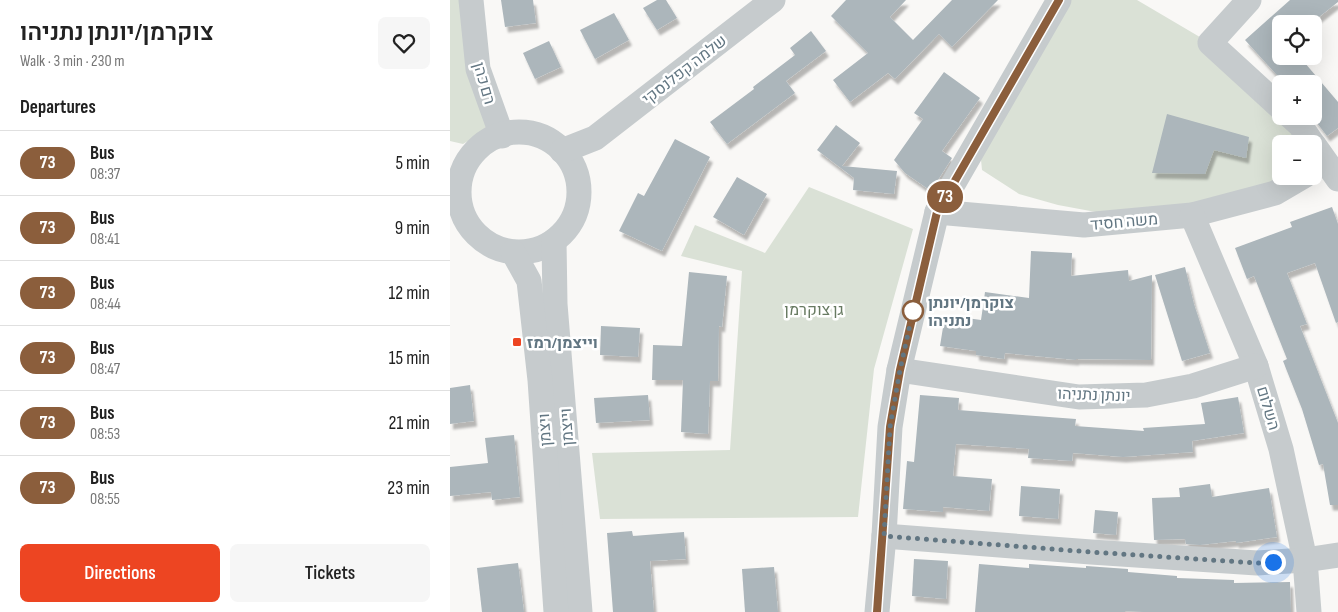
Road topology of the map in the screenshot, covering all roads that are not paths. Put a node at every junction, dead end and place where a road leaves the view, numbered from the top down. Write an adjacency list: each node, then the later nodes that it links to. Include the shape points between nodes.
1 (471, 0): 6 (street, רם כהן, via 478,69)
2 (774, 0): 7 (street, שלמה קפלנסקי)
3 (1059, 0): 13 (street)
4 (1249, 0): 5 (street, via 1210,43)
5 (1272, 100)
6 (502, 136): 8 (street, via 525,133 539,136); 9 (street, via 479,147)
7 (596, 138): 8 (street); 10 (street)
8 (562, 150): 10 (street)
9 (458, 163): 12 (street, via 459,192)
10 (575, 172): 15 (street, via 579,188 578,205 564,232)
11 (1289, 185): 14 (street, משה חסיד, via 1275,193)
12 (455, 199): 16 (street, via 469,226 482,240)
13 (937, 212): 14 (street, משה חסיד, via 1084,225); 18 (street)
14 (1192, 215): 17 (street, השלום)
15 (554, 241): 16 (street, via 531,251); 23 (street, וייצמן, via 555,304)
16 (513, 252): 22 (street, ויצמן, via 529,281 540,380)
17 (1256, 366): 18 (street, יונתן נתניהו, via 1193,386 1146,395 1079,397); 21 (street, השלום, via 1281,449)
18 (900, 370): 19 (street, via 890,427)
19 (884, 536): 21 (street, via 1257,563); 24 (street)
20 (1338, 555): 21 (street)
21 (1305, 560): 25 (street, השלום)
22 (556, 612)
23 (580, 612)
24 (877, 612)
25 (1309, 612)

